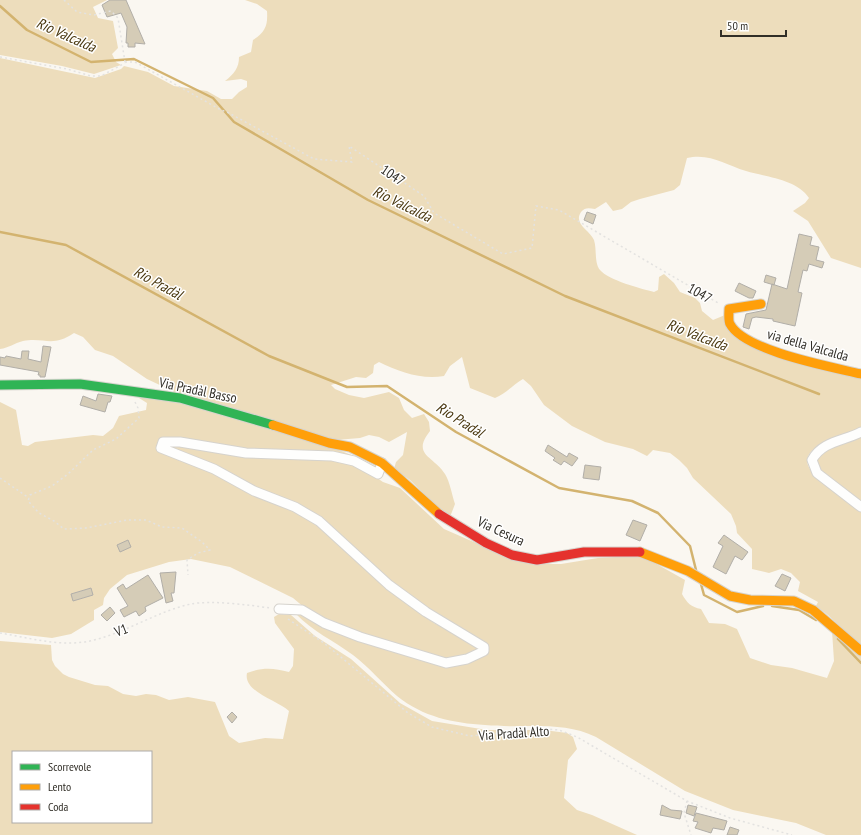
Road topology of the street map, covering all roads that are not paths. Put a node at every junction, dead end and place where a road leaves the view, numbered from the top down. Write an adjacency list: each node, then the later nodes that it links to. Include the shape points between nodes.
1 (761, 304): 2 (street, via della Valcalda, via 729,309 730,324 742,337 758,346 793,357)
2 (861, 374)
3 (0, 385): 5 (street, Via Pradàl Basso, via 80,384 180,398 350,447)
4 (861, 432): 6 (street, via 827,446 812,460 817,473)
5 (382, 463): 7 (street, via 378,474 354,461 332,456 246,453 180,442 163,442 161,448 214,469 319,521 389,585 426,612 484,647 484,651 467,659 446,663 360,637 324,623 302,610); 8 (street, Via Cesura, via 436,512 486,543 512,555 537,560 584,552 639,551 660,558 730,596 750,600 794,602 807,607 826,619)
6 (861, 507)
7 (279, 609)
8 (861, 651)

